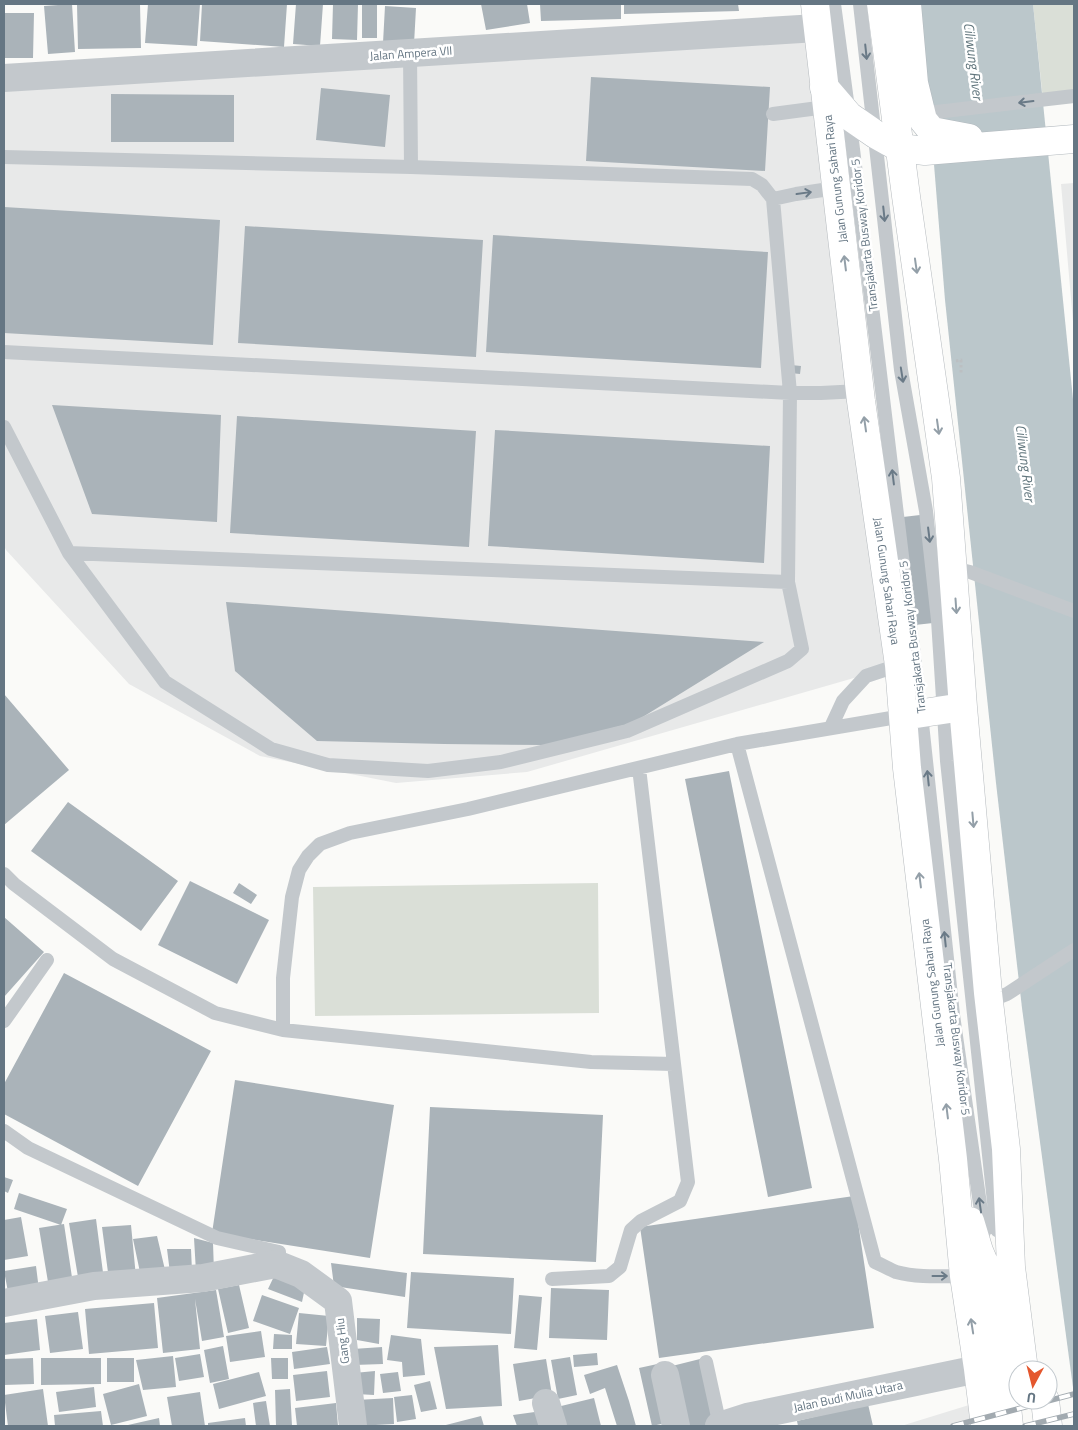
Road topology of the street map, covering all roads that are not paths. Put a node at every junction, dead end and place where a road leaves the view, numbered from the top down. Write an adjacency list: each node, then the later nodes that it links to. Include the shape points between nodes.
1 (834, 4): 10 (lane, Transjakarta Busway Koridor 5)
2 (860, 4): 10 (lane, Transjakarta Busway Koridor 5, one-way to 10)
3 (881, 4): 10 (main road, Jalan Gunung Sahari Raya)
4 (907, 4): 10 (main road, via 914,83)
5 (816, 16): 6 (street, Jalan Ampera VII); 10 (main road, Jalan Gunung Sahari Raya)
6 (410, 53): 7 (street, Jalan Ampera VII); 15 (lane)
7 (4, 78)
8 (1074, 96): 10 (lane, one-way to 10)
9 (773, 114): 10 (lane)
10 (879, 114): 12 (main road, via 963,138); 13 (main road, Jalan Gunung Sahari Raya); 16 (main road, Jalan Gunung Sahari Raya); 27 (lane, Transjakarta Busway Koridor 5, one-way to 10); 27 (lane, Transjakarta Busway Koridor 5, one-way to 27, via 901,370 934,575 938,620)
11 (1074, 139): 12 (main road)
12 (1028, 143): 13 (main road, via 930,151)
13 (900, 148): 23 (main road, Jalan Gunung Sahari Raya, one-way to 23)
14 (4, 157): 15 (lane)
15 (411, 167): 17 (lane, via 752,179 762,185)
16 (836, 188): 17 (lane, one-way to 16); 19 (main road, Jalan Gunung Sahari Raya, one-way to 16)
17 (773, 199): 20 (lane)
18 (4, 352): 20 (lane)
19 (860, 390): 20 (lane); 26 (main road, Jalan Gunung Sahari Raya, one-way to 19)
20 (790, 393): 24 (lane)
21 (4, 428): 22 (lane)
22 (69, 553): 24 (lane); 24 (lane, via 165,682 271,749 328,765 428,771 501,762 628,731 788,662 802,648)
23 (961, 570): 25 (lane); 27 (main road, Jalan Gunung Sahari Raya, one-way to 27)
24 (788, 582)
25 (1074, 611)
26 (899, 664): 27 (main road, Jalan Gunung Sahari Raya); 28 (lane, via 866,676 843,701)
27 (933, 712): 28 (lane); 34 (main road, Jalan Gunung Sahari Raya, one-way to 34); 41 (lane, Transjakarta Busway Koridor 5, one-way to 27, via 953,1015); 41 (lane, Transjakarta Busway Koridor 5, via 947,761 997,1231); 41 (main road, Jalan Gunung Sahari Raya, one-way to 27, via 953,1159 907,768)
28 (831, 727): 29 (lane)
29 (737, 744): 30 (lane); 41 (lane, one-way to 41, via 875,1262 895,1271 925,1276)
30 (639, 768): 36 (lane, via 350,833 320,844 299,870 292,897 284,978); 37 (lane)
31 (4, 874): 36 (lane, via 113,959 215,1013)
32 (1074, 950): 34 (lane)
33 (47, 960): 35 (lane)
34 (998, 997): 39 (main road, Jalan Gunung Sahari Raya)
35 (4, 1020)
36 (283, 1030): 37 (lane, via 590,1062)
37 (674, 1064): 42 (lane, via 688,1182 680,1201 641,1221 631,1230 620,1267 609,1276)
38 (4, 1131): 40 (lane, via 28,1148 217,1238)
39 (1006, 1149): 41 (main road, Jalan Gunung Sahari Raya); 45 (main road, Jalan Gunung Sahari Raya, via 1028,1253)
40 (279, 1252)
41 (987, 1271): 44 (main road, Jalan Gunung Sahari Raya); 47 (main road, Jalan Gunung Sahari Raya, one-way to 41); 55 (main road, Jalan Gunung Sahari Raya)
42 (552, 1279)
43 (4, 1303): 51 (street, Gang Hiu, via 94,1286 203,1278 276,1264 301,1274 338,1301)
44 (1020, 1360)
45 (1040, 1360)
46 (706, 1362): 53 (lane)
47 (978, 1369): 53 (street, Jalan Budi Mulia Utara, via 757,1415); 54 (main road, Jalan Gunung Sahari Raya)
48 (665, 1375): 52 (street)
49 (1029, 1410): 56 (main road)
50 (1046, 1410): 57 (main road)
51 (353, 1426)
52 (676, 1426)
53 (720, 1426)
54 (985, 1426)
55 (1009, 1426)
56 (1031, 1426)
57 (1048, 1426)

